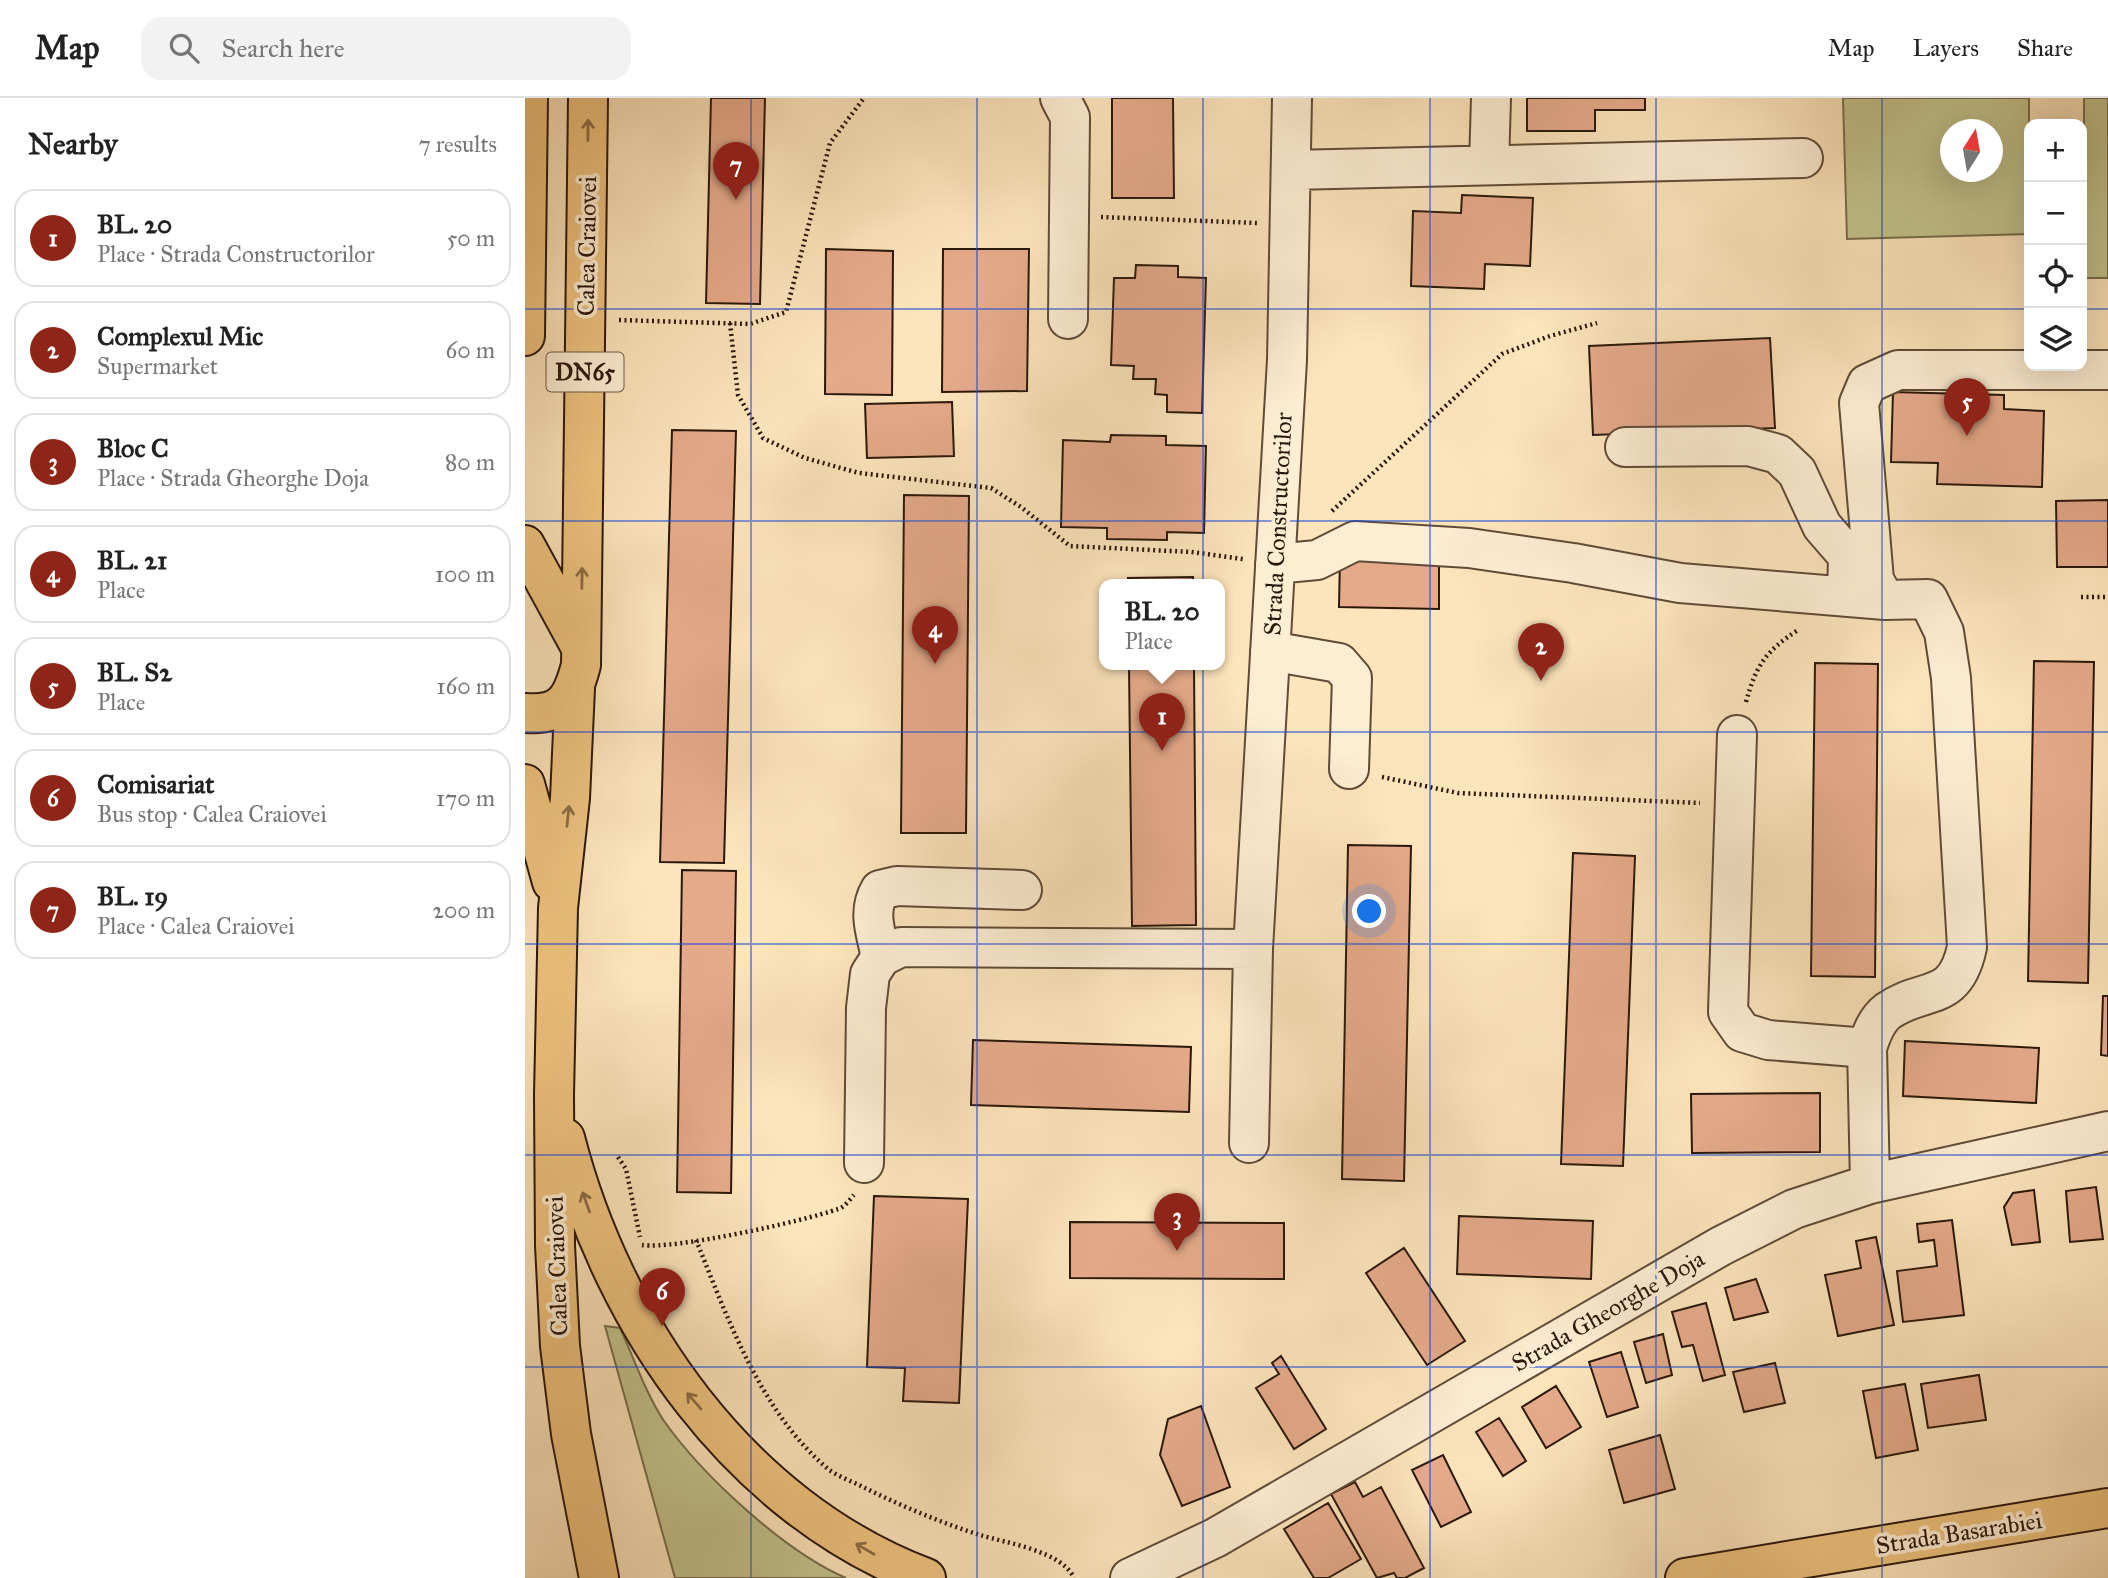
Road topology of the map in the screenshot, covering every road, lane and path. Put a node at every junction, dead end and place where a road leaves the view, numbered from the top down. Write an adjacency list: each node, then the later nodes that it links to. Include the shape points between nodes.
1 (528, 98): 16 (main road, DN65)
2 (589, 98): 27 (main road, Calea Craiovei / DN65, one-way to 2)
3 (865, 98): 14 (path, via 831,143 786,312 750,324)
4 (1060, 98): 10 (street, via 1070,117)
5 (1292, 98): 9 (street, Strada Constructorilor)
6 (1491, 98): 8 (street)
7 (1803, 158): 8 (street)
8 (1489, 165): 9 (street)
9 (1291, 170): 11 (street, Strada Constructorilor)
10 (1069, 216): 11 (path); 12 (street)
11 (1290, 224): 21 (street, Strada Constructorilor)
12 (1068, 319)
13 (614, 320): 14 (path)
14 (730, 323): 21 (path, via 738,395 763,438 805,458 859,473 991,488 1070,546 1191,552)
15 (1597, 323): 19 (path, via 1502,354)
16 (525, 336)
17 (2108, 370): 25 (street, via 1898,370 1867,384 1859,403 1874,580)
18 (1625, 447): 22 (street, via 1748,446 1778,454 1797,472 1822,526 1848,556)
19 (1324, 518)
20 (525, 545): 27 (main road)
21 (1275, 564): 22 (street, via 1317,560 1355,541 1469,548 1680,583); 28 (street, Strada Constructorilor)
22 (1847, 597): 25 (street)
23 (2081, 597): 24 (path)
24 (2108, 597)
25 (1885, 600): 39 (street, via 1928,599 1944,632 1954,700 1967,947 1962,971 1945,987 1888,1011 1874,1028)
26 (1800, 629): 31 (path, via 1759,663)
27 (580, 646): 29 (main road, Calea Craiovei)
28 (1270, 651): 32 (street, via 1339,663 1352,678); 37 (street, Strada Constructorilor)
29 (575, 688): 30 (main road, via 554,711); 36 (main road, Calea Craiovei, one-way to 29, via 571,798)
30 (525, 713)
31 (1737, 735): 34 (street)
32 (1349, 769): 34 (path, via 1458,793)
33 (525, 783): 36 (main road, Calea Craiovei)
34 (1735, 804): 39 (street, via 1728,1012 1742,1032 1768,1040)
35 (1022, 890): 38 (street, via 897,886 880,890 873,903 873,923)
36 (558, 908): 40 (main road, Calea Craiovei)
37 (1252, 949): 38 (street, via 901,947); 42 (street, Strada Constructorilor)
38 (881, 957): 44 (street, via 870,974 866,1008)
39 (1867, 1048): 45 (street)
40 (554, 1095): 50 (main road, Calea Craiovei, via 560,1346 571,1434); 51 (main road, one-way to 40, via 873,1554 796,1504 736,1449 658,1356 626,1301 593,1223)
41 (2108, 1131): 45 (street, Strada Gheorghe Doja)
42 (1249, 1143)
43 (618, 1157): 46 (path, via 643,1246)
44 (865, 1163): 46 (path, via 856,1193 841,1208)
45 (1870, 1184): 48 (street, Strada Gheorghe Doja, via 1794,1209 1721,1246)
46 (696, 1240): 52 (path, via 757,1380 795,1437 831,1471 896,1503 1038,1552 1070,1569)
47 (2108, 1508): 54 (main road, Strada Basarabiei)
48 (1215, 1538): 49 (street, Strada Gheorghe Doja); 53 (street)
49 (1137, 1577)
50 (599, 1578)
51 (926, 1578)
52 (1074, 1578)
53 (1196, 1578)
54 (1685, 1578)

